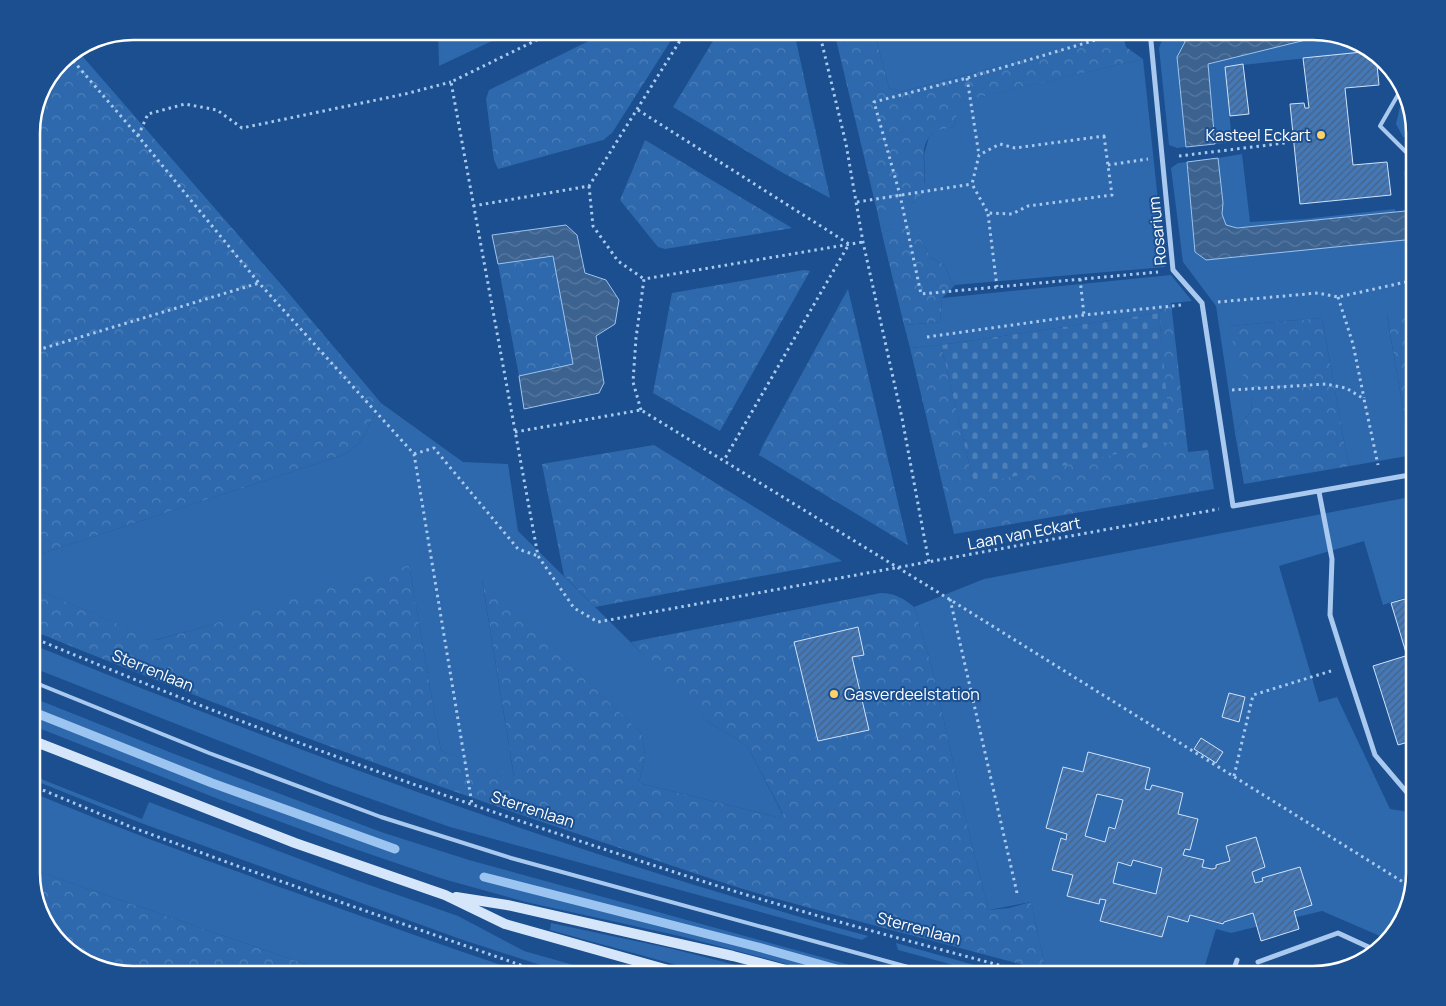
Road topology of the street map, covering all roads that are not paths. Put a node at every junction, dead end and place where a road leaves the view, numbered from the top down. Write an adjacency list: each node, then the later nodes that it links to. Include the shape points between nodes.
1 (1151, 40): 5 (street, Rosarium, via 1173,270 1202,303 1233,506)
2 (1397, 93): 3 (lane, via 1380,126)
3 (1406, 152)
4 (1406, 476): 5 (street)
5 (1319, 492): 8 (street, via 1332,559 1330,615 1375,755)
6 (40, 684): 15 (lane, via 209,753 390,820 511,858)
7 (40, 743): 9 (main road, via 295,842)
8 (1406, 791)
9 (445, 895): 13 (main road, via 505,924); 14 (main road, via 507,905)
10 (1369, 947): 12 (street, via 1338,933)
11 (1237, 960): 16 (street)
12 (1258, 962)
13 (654, 966)
14 (771, 966)
15 (904, 966)
16 (1235, 966)

